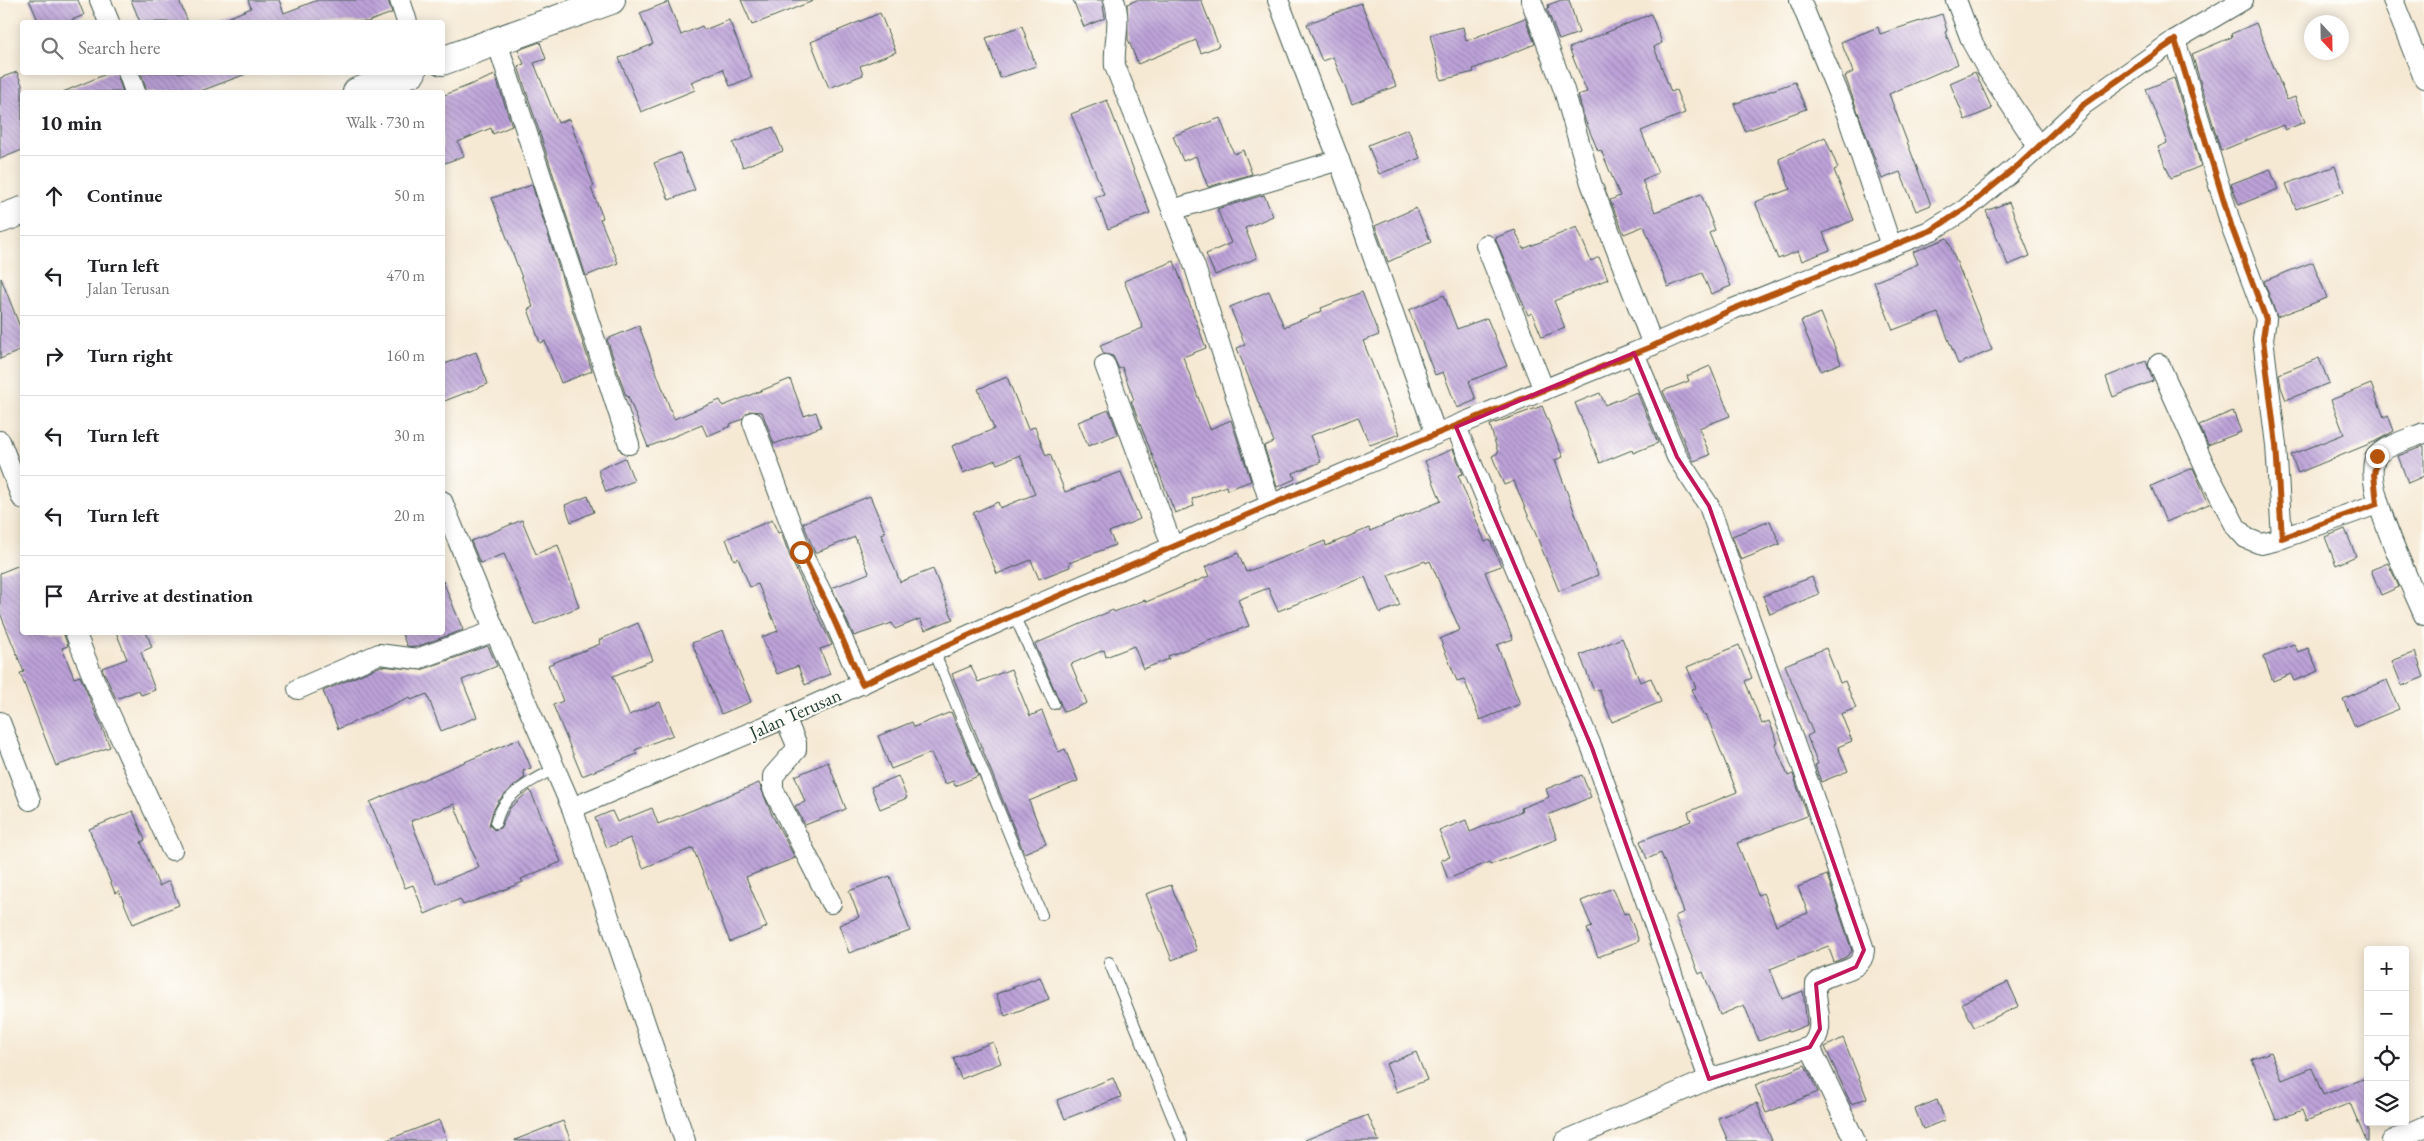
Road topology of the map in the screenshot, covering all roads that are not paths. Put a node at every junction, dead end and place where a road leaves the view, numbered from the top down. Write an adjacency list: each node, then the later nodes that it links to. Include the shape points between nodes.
1 (100, 0): 12 (street)
2 (400, 0): 13 (street)
3 (611, 0): 11 (street)
4 (1114, 0): 24 (street, via 1118,22 1114,51 1116,66)
5 (1278, 0): 23 (street)
6 (1531, 0): 29 (street, via 1564,90 1591,183)
7 (1800, 0): 28 (street, via 1848,117)
8 (1956, 0): 22 (street, via 1972,42 1986,67)
9 (2243, 0): 14 (street, Jalan Terusan)
10 (2393, 0): 19 (street)
11 (572, 7): 15 (street)
12 (108, 20)
13 (406, 20)
14 (2175, 40): 22 (street, Jalan Terusan, via 2084,104); 44 (street, via 2232,228 2266,319 2263,339 2276,445)
15 (497, 42): 16 (street); 39 (street)
16 (445, 61)
17 (129, 75): 20 (street)
18 (404, 75): 21 (street)
19 (2424, 78)
20 (134, 90)
21 (362, 90)
22 (2038, 146): 28 (street, Jalan Terusan, via 1966,208 1932,230)
23 (1339, 160): 24 (street); 37 (street)
24 (1172, 210): 42 (street, via 1195,266)
25 (20, 212): 26 (street)
26 (0, 220)
27 (1486, 245): 33 (street)
28 (1891, 246): 29 (street, Jalan Terusan, via 1733,309)
29 (1653, 346): 30 (street, Jalan Terusan)
30 (1634, 353): 33 (street, Jalan Terusan); 64 (street, via 1677,457 1709,506 1811,790 1864,950 1862,961 1856,967 1821,979 1816,984 1820,1029)
31 (2159, 364): 44 (street, via 2236,527 2254,541)
32 (1105, 365): 45 (street)
33 (1544, 390): 35 (street, Jalan Terusan)
34 (753, 422): 51 (street, via 801,552)
35 (1456, 427): 37 (street, Jalan Terusan); 65 (street, via 1592,748)
36 (2424, 433): 41 (street, via 2382,450 2377,456 2374,474)
37 (1436, 434): 42 (street, Jalan Terusan)
38 (0, 441): 40 (street)
39 (629, 444)
40 (20, 493)
41 (2377, 504): 44 (street); 47 (street)
42 (1271, 506): 45 (street, Jalan Terusan)
43 (445, 508): 48 (street)
44 (2282, 538)
45 (1173, 548): 46 (street, Jalan Terusan)
46 (1014, 615): 50 (street, Jalan Terusan); 53 (lane)
47 (2424, 616)
48 (495, 631): 52 (street, via 417,659 379,654); 56 (street)
49 (76, 635): 60 (street)
50 (934, 651): 51 (street, Jalan Terusan); 62 (lane)
51 (862, 684): 54 (street, Jalan Terusan)
52 (298, 689)
53 (1054, 704)
54 (785, 718): 58 (street, Jalan Terusan); 61 (street, via 796,750 773,776 772,789)
55 (0, 722): 57 (street)
56 (554, 768): 58 (street); 59 (lane, via 519,789 499,809)
57 (30, 800)
58 (572, 808): 67 (street)
59 (496, 823)
60 (172, 850)
61 (831, 904)
62 (1042, 915)
63 (1109, 962): 68 (lane)
64 (1810, 1047): 65 (street); 70 (street)
65 (1709, 1079): 69 (street)
66 (2424, 1127): 71 (street)
67 (685, 1141)
68 (1182, 1141)
69 (1565, 1141)
70 (1855, 1141)
71 (2392, 1141)

